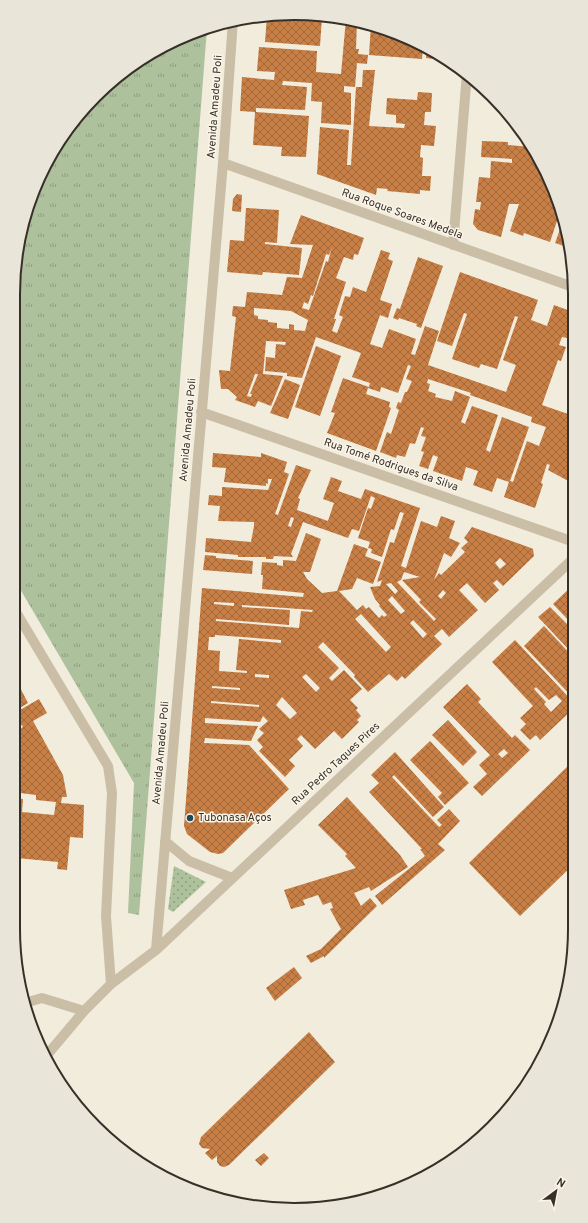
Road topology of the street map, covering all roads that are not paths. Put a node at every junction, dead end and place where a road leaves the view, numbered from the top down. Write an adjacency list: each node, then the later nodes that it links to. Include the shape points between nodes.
1 (233, 27): 3 (street, Avenida Amadeu Poli)
2 (466, 81): 4 (street)
3 (223, 163): 4 (street, Rua Roque Soares Medela); 6 (street, Avenida Amadeu Poli)
4 (453, 245): 5 (street, Rua Roque Soares Medela)
5 (568, 285)
6 (201, 412): 7 (street, Rua Tomé Rodrigues da Silva); 10 (street, Avenida Amadeu Poli)
7 (568, 540)
8 (568, 564): 11 (street, Rua Pedro Taques Pires)
9 (20, 619): 13 (street, via 108,766 112,793 106,916)
10 (165, 841): 11 (street, via 189,861); 12 (street, Avenida Amadeu Poli)
11 (232, 878): 12 (street, Rua Pedro Taques Pires)
12 (156, 950): 13 (street, Rua Pedro Taques Pires)
13 (111, 984): 15 (street, Rua Pedro Taques Pires)
14 (30, 1002): 15 (street, via 42,998)
15 (84, 1011): 16 (street, Rua Pedro Taques Pires)
16 (49, 1052)

